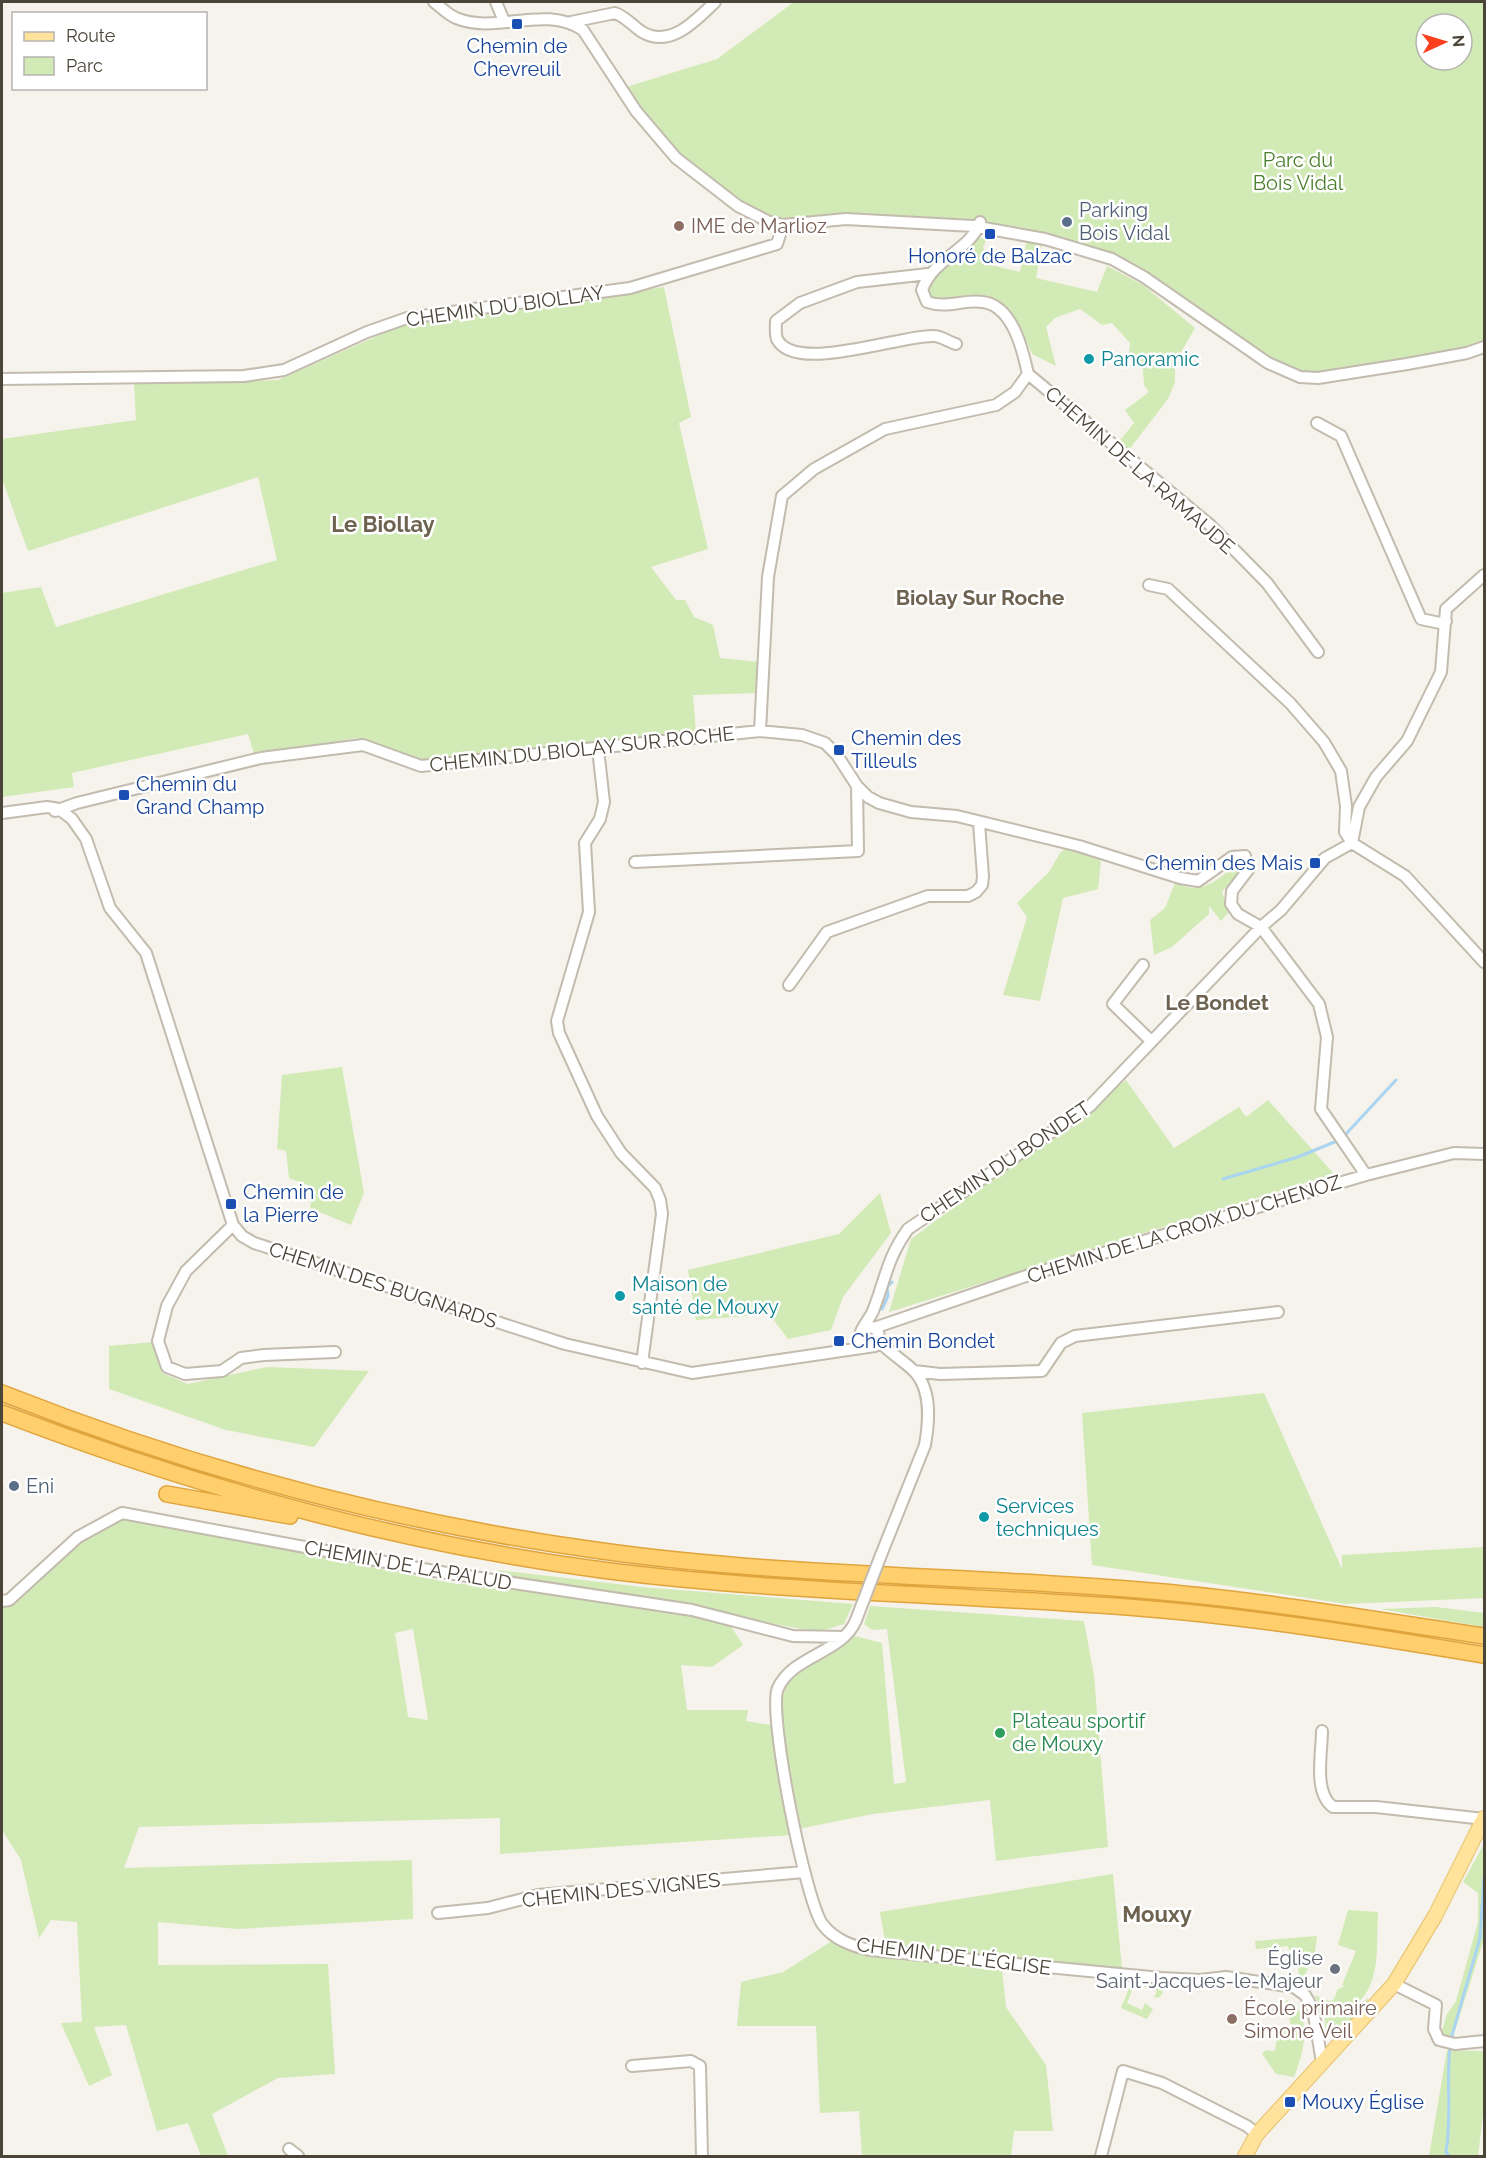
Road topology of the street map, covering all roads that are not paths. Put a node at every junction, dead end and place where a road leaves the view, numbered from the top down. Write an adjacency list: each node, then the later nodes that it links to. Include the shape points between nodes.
1 (434, 2): 5 (street, via 455,18 477,24)
2 (495, 2): 5 (street)
3 (715, 2): 4 (street, via 687,29 666,35 648,34 619,15)
4 (606, 15): 6 (street); 7 (street)
5 (498, 21): 6 (street)
6 (571, 22): 7 (street)
7 (583, 30): 8 (street, via 636,111 676,158 738,206)
8 (781, 227): 9 (street, via 846,219); 14 (street, CHEMIN DU BIOLLAY, via 777,244 630,288 407,318 284,370 244,376)
9 (976, 227): 10 (street); 12 (street, via 1045,239 1112,259 1268,363 1300,377 1318,378 1395,366)
10 (927, 274): 11 (street, via 856,282 800,303 776,321 776,337 793,352 838,353 935,336); 13 (street, via 922,290 927,302 940,307 984,302 998,309 1018,335)
11 (956, 344)
12 (1485, 347)
13 (1028, 374): 19 (street, CHEMIN DE LA RAMAUDE, via 1210,525 1267,583); 20 (street, via 1015,392 996,405 885,429 814,469 782,496 768,577)
14 (2, 379)
15 (1317, 423): 18 (street, via 1341,436 1421,619)
16 (1485, 575): 18 (street, via 1453,600 1446,609)
17 (1149, 585): 26 (street, via 1168,589 1177,596 1290,703 1324,742 1341,771 1345,832)
18 (1446, 621): 26 (street, via 1441,672 1407,741 1376,777 1359,807)
19 (1318, 652)
20 (760, 731): 21 (street, CHEMIN DU BIOLAY SUR ROCHE); 22 (street, CHEMIN DU BIOLAY SUR ROCHE, via 802,735 825,743)
21 (598, 749): 23 (street, CHEMIN DU BIOLAY SUR ROCHE, via 421,766 363,745 261,758 77,803); 39 (street, via 604,802 600,819 585,843 588,912 557,1021 597,1116 621,1153 655,1188 660,1200 662,1214)
22 (857, 786): 25 (street, via 868,797 895,808 957,816); 27 (street, via 858,851)
23 (59, 811): 24 (street, via 43,808); 35 (street, via 86,839 110,908 146,953)
24 (2, 813)
25 (979, 823): 28 (street, via 1079,846 1198,881 1233,857 1245,856 1248,870 1232,891 1231,904 1238,914); 31 (street, via 982,885 976,892 958,897 928,896 827,932)
26 (1353, 843): 28 (street, CHEMIN DU BONDET, via 1325,858); 29 (street, via 1405,876)
27 (635, 862)
28 (1262, 927): 32 (street, CHEMIN DU BONDET); 34 (street, via 1318,1004 1327,1036 1322,1109)
29 (1485, 962)
30 (1143, 965): 32 (street, via 1113,1004)
31 (789, 985)
32 (1151, 1041): 37 (street, CHEMIN DU BONDET, via 1090,1106 908,1228 892,1251 873,1309)
33 (1485, 1154): 34 (street, CHEMIN DE LA CROIX DU CHENOZ, via 1454,1153)
34 (1366, 1175): 37 (street, CHEMIN DE LA CROIX DU CHENOZ, via 1029,1275 888,1322)
35 (233, 1225): 38 (street, via 186,1271 167,1306 158,1341 167,1367 185,1374 222,1371 241,1358); 39 (street, CHEMIN DES BUGNARDS, via 254,1243 565,1344)
36 (1278, 1312): 40 (street, via 1075,1336 1062,1343 1042,1371)
37 (871, 1336): 39 (street, CHEMIN DES BUGNARDS, via 846,1349 692,1373); 40 (street, CHEMIN DE L'ÉGLISE)
38 (335, 1352)
39 (642, 1363)
40 (914, 1371): 47 (street, CHEMIN DE L'ÉGLISE, bridge, via 925,1391 928,1407 925,1445 853,1628)
41 (3, 1394): 46 (highway, via 186,1459 289,1488 533,1541 761,1568 1184,1594)
42 (2, 1413): 44 (highway, via 218,1487)
43 (167, 1494): 44 (highway)
44 (405, 1535): 48 (highway, via 653,1576 813,1590 1191,1612)
45 (2, 1601): 47 (street, CHEMIN DE LA PALUD, via 9,1600 78,1537 122,1513 434,1571 692,1610 794,1636)
46 (1485, 1636)
47 (844, 1637): 52 (street, CHEMIN DE L'ÉGLISE, via 796,1666 777,1689 776,1726)
48 (1485, 1655)
49 (1322, 1731): 50 (street, via 1322,1791 1333,1807 1376,1807)
50 (1484, 1819): 54 (main road)
51 (1485, 1838): 54 (main road)
52 (804, 1872): 53 (street, CHEMIN DES VIGNES, via 538,1895 488,1908); 57 (street, CHEMIN DE L'ÉGLISE, via 822,1924 851,1946 989,1963 1200,1980 1226,1977 1294,1987 1305,1995 1313,2009)
53 (438, 1913)
54 (1435, 1917): 55 (main road)
55 (1394, 1984): 56 (street, via 1436,2005 1434,2029 1447,2042); 57 (main road)
56 (1485, 2041)
57 (1322, 2062): 59 (main road)
58 (632, 2066): 62 (street, via 691,2061 700,2066)
59 (1257, 2134): 63 (street, via 1162,2083 1123,2071); 64 (main road)
60 (289, 2149): 61 (street)
61 (298, 2157)
62 (702, 2157)
63 (1101, 2157)
64 (1245, 2157)

